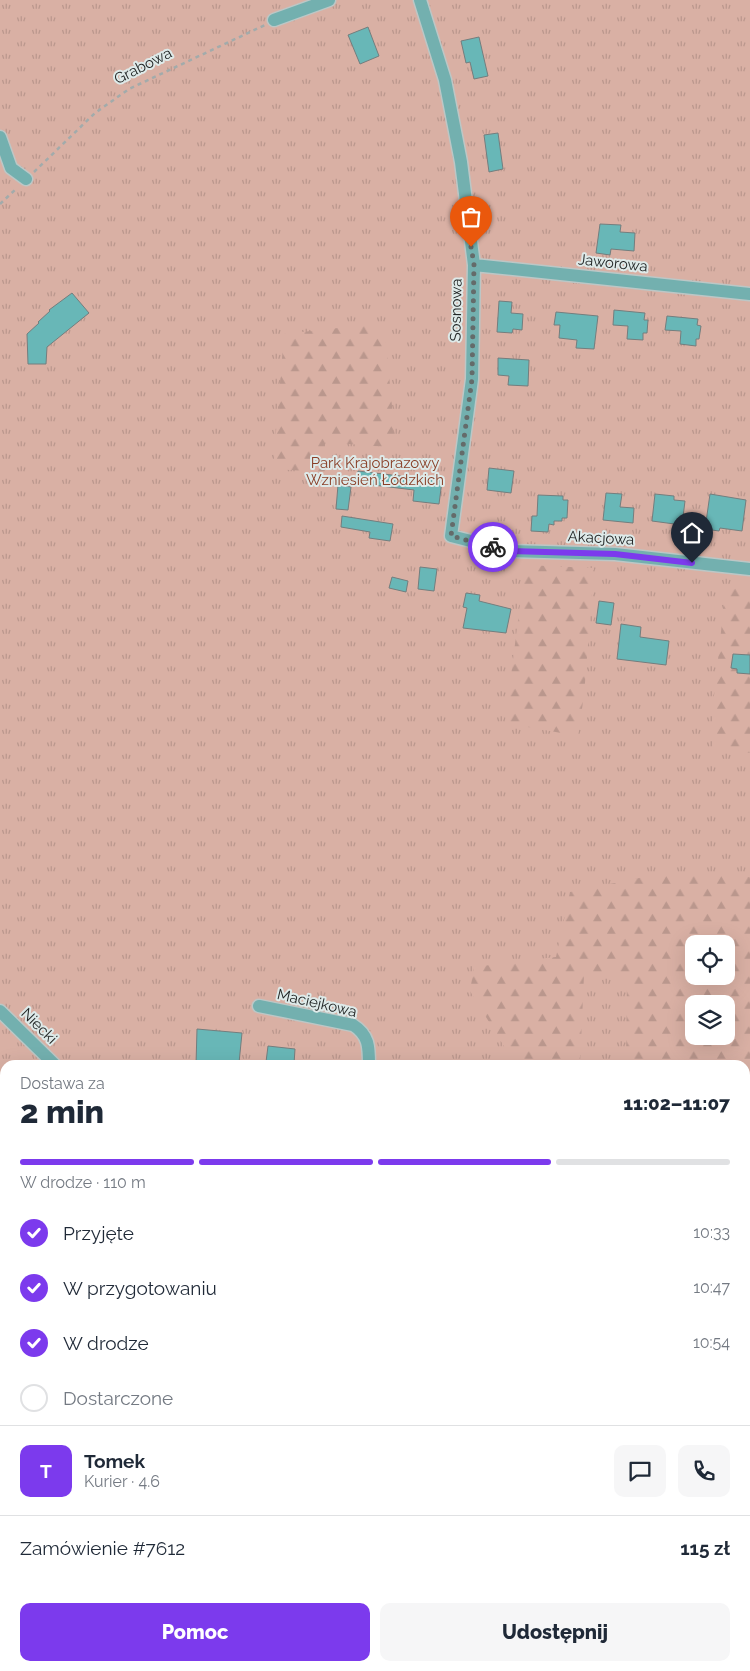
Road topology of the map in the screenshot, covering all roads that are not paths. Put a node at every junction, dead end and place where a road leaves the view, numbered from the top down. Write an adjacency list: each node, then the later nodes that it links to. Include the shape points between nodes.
1 (329, 0): 3 (street)
2 (420, 0): 6 (street, Sosnowa, via 446,80)
3 (274, 20)
4 (0, 137): 5 (street, via 11,168)
5 (26, 179)
6 (474, 264): 7 (street, Jaworowa); 8 (street, Sosnowa, via 472,379)
7 (750, 294)
8 (451, 536): 9 (street, Akacjowa, via 510,551 615,554)
9 (750, 569)
10 (258, 1006): 13 (street, Maciejkowa, via 353,1025 362,1031 369,1044)
11 (0, 1011): 12 (street, Niecki)
12 (50, 1060)
13 (369, 1060)

